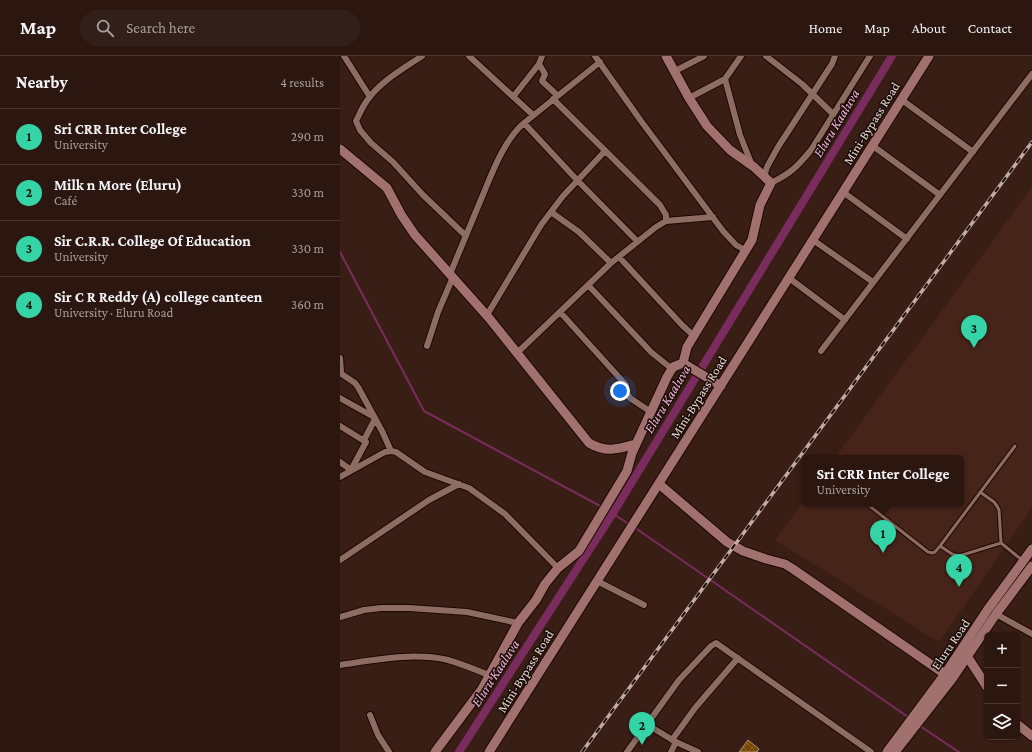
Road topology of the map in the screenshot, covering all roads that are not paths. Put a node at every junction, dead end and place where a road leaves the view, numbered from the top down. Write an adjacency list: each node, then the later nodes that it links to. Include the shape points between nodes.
1 (344, 56): 19 (street)
2 (422, 56): 19 (street, via 399,71)
3 (469, 56): 20 (street)
4 (542, 56): 14 (street)
5 (595, 56): 13 (street)
6 (666, 56): 15 (street)
7 (704, 56): 15 (street)
8 (741, 56): 17 (street)
9 (766, 56): 18 (street)
10 (835, 56): 18 (street)
11 (870, 56): 24 (street)
12 (929, 56): 23 (street, Mini-Bypass Road)
13 (600, 62): 21 (street); 38 (street)
14 (539, 64): 20 (street); 21 (street, via 545,74 542,81)
15 (674, 71): 22 (street)
16 (1032, 74): 30 (street)
17 (725, 79): 22 (street); 31 (street, via 740,135)
18 (813, 94): 24 (street); 32 (street, via 778,147)
19 (370, 97): 40 (street, via 356,122 360,130)
20 (513, 97): 25 (street)
21 (555, 97): 25 (street); 29 (street)
22 (689, 98): 31 (street, via 707,126 730,150)
23 (902, 100): 27 (street, Mini-Bypass Road); 30 (street)
24 (833, 114): 34 (street, via 800,163 788,175)
25 (533, 115): 26 (street)
26 (524, 122): 33 (street); 40 (street, via 508,141)
27 (873, 146): 35 (street, Mini-Bypass Road); 36 (street)
28 (340, 149): 47 (street, via 387,188 415,235)
29 (605, 151): 33 (street); 39 (street, via 660,205 666,215)
30 (973, 152): 36 (street)
31 (752, 165): 32 (street)
32 (764, 177): 34 (street)
33 (577, 180): 37 (street); 43 (street)
34 (771, 183): 44 (street, via 760,205 752,240)
35 (843, 192): 41 (street); 42 (street, Mini-Bypass Road)
36 (940, 195): 41 (street)
37 (551, 212): 46 (street, via 579,232); 52 (street)
38 (712, 217): 39 (street); 44 (street, via 736,245)
39 (666, 221): 43 (street)
40 (466, 236): 47 (street)
41 (907, 239): 49 (street)
42 (813, 240): 48 (street, Mini-Bypass Road); 49 (street)
43 (637, 241): 45 (street)
44 (745, 250): 54 (street)
45 (619, 256): 46 (street); 54 (street)
46 (611, 263): 50 (street)
47 (452, 276): 52 (street); 55 (street)
48 (789, 278): 53 (street); 62 (street, Mini-Bypass Road)
49 (873, 282): 53 (street)
50 (588, 285): 51 (street); 60 (street, via 651,352)
51 (560, 312): 57 (street); 64 (street, via 626,386 625,390 630,398)
52 (486, 315): 57 (street)
53 (845, 320): 56 (street)
54 (694, 336): 59 (street, via 686,347)
55 (426, 346)
56 (821, 351)
57 (517, 353): 68 (street, via 589,442 599,448 611,449)
58 (340, 358): 61 (street)
59 (683, 363): 60 (street); 62 (street)
60 (672, 369): 64 (street)
61 (341, 373): 65 (street, via 355,383)
62 (720, 386): 75 (street, Mini-Bypass Road)
63 (340, 398): 65 (street)
64 (651, 412): 68 (street)
65 (375, 418): 67 (street); 70 (street)
66 (340, 426): 67 (street)
67 (364, 440): 72 (street, via 365,445)
68 (636, 444): 84 (street, via 627,470 579,551)
69 (1015, 446): 76 (lane)
70 (391, 451): 72 (street); 74 (street, via 425,472)
71 (340, 462): 72 (street)
72 (352, 470): 73 (street)
73 (340, 477)
74 (459, 484): 81 (street, via 429,500); 84 (street, via 469,488 505,514)
75 (658, 485): 85 (street, Mini-Bypass Road); 95 (street, via 727,542 748,553 785,564)
76 (980, 492): 78 (lane, via 999,510); 79 (lane)
77 (871, 507): 79 (lane, via 928,552 935,552)
78 (1001, 543): 79 (lane, via 959,556); 82 (lane)
79 (940, 546)
80 (1032, 549): 82 (street, Eluru Road)
81 (340, 560)
82 (1023, 561): 83 (lane); 95 (street, Eluru Road, via 988,609)
83 (1032, 566): 87 (street, Eluru Road)
84 (558, 568): 89 (street)
85 (598, 581): 86 (street); 106 (street, Mini-Bypass Road)
86 (644, 605)
87 (996, 614): 90 (street); 91 (street, Eluru Road)
88 (340, 617): 89 (street, via 364,610 409,608 467,612)
89 (518, 623): 94 (street)
90 (1032, 634)
91 (967, 656): 95 (street, Eluru Road); 96 (street)
92 (738, 658): 99 (street, via 714,644 687,670); 102 (street, via 700,703); 109 (street)
93 (340, 665): 94 (street, via 375,659 418,657 459,663)
94 (489, 675): 105 (street, via 482,689)
95 (948, 677): 97 (street, Eluru Road)
96 (984, 682)
97 (938, 689): 110 (street, Eluru Road); 111 (street, Eluru Road)
98 (370, 715): 104 (street, via 378,735)
99 (646, 724): 102 (street); 103 (street)
100 (1020, 726): 101 (street)
101 (1032, 736)
102 (674, 741): 107 (street); 108 (street)
103 (630, 751)
104 (390, 752)
105 (435, 752)
106 (489, 752)
107 (671, 752)
108 (698, 752)
109 (871, 752)
110 (887, 752)
111 (895, 752)

